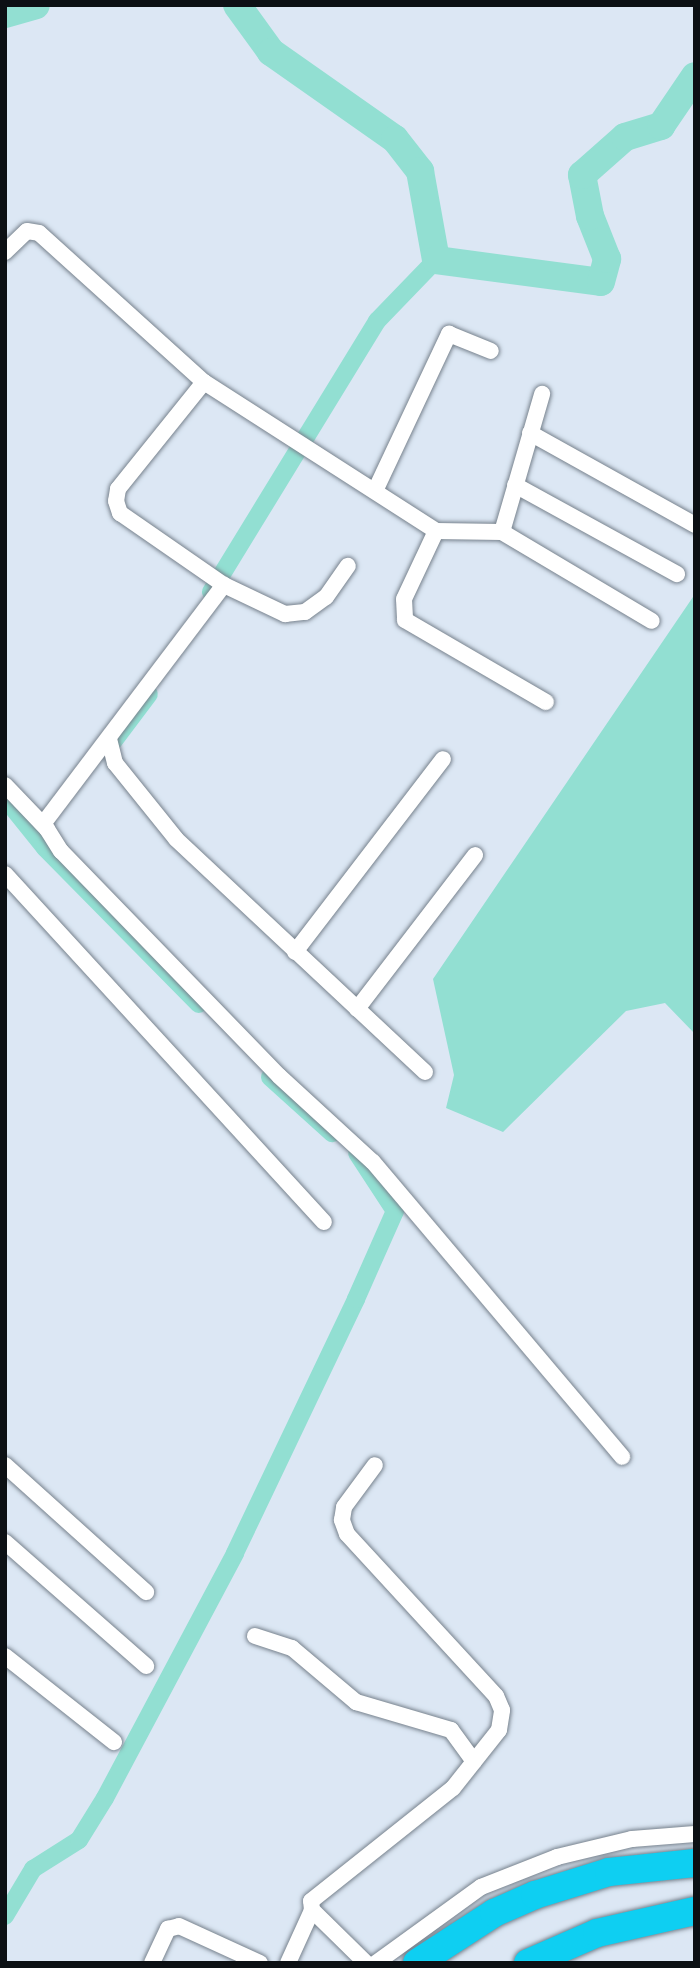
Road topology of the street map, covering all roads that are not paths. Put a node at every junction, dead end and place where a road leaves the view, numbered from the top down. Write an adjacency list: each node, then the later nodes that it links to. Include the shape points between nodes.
1 (5, 251): 3 (street, via 21,234 39,233)
2 (491, 351): 7 (street, via 449,334)
3 (204, 382): 7 (street); 13 (street, via 118,489 116,501 120,513)
4 (542, 394): 5 (street)
5 (530, 433): 6 (street); 8 (street)
6 (515, 485): 10 (street); 12 (street)
7 (375, 491): 9 (street)
8 (695, 525)
9 (436, 531): 10 (street); 15 (street, via 404,599 405,620)
10 (502, 532): 14 (street)
11 (348, 566): 13 (street, via 326,597 305,612 285,614)
12 (677, 574)
13 (224, 584): 16 (street)
14 (652, 621)
15 (546, 702)
16 (109, 739): 19 (street); 22 (street, via 115,764 176,839)
17 (443, 759): 22 (street)
18 (5, 785): 19 (street)
19 (43, 824): 26 (street, via 61,851 279,1076 373,1162)
20 (475, 855): 23 (street)
21 (5, 874): 25 (street)
22 (295, 952): 23 (street)
23 (357, 1009): 24 (street)
24 (425, 1072)
25 (324, 1222)
26 (622, 1457)
27 (5, 1465): 30 (street)
28 (375, 1465): 35 (street, via 344,1507 342,1520 347,1534 496,1696 502,1710 499,1730)
29 (5, 1542): 33 (street)
30 (146, 1592)
31 (256, 1636): 35 (street, via 292,1648 356,1702 451,1730)
32 (5, 1656): 34 (street)
33 (146, 1666)
34 (114, 1742)
35 (474, 1762): 38 (street, via 453,1788 311,1901)
36 (695, 1834): 44 (street, via 632,1839 544,1862 481,1887)
37 (695, 1863): 45 (highway, via 609,1872 536,1895 494,1913)
38 (312, 1910): 42 (street); 43 (street)
39 (695, 1911): 46 (highway, via 637,1922)
40 (152, 1963): 41 (street, via 168,1930 178,1926)
41 (260, 1963)
42 (288, 1963)
43 (366, 1963)
44 (376, 1963)
45 (417, 1963)
46 (528, 1963)

